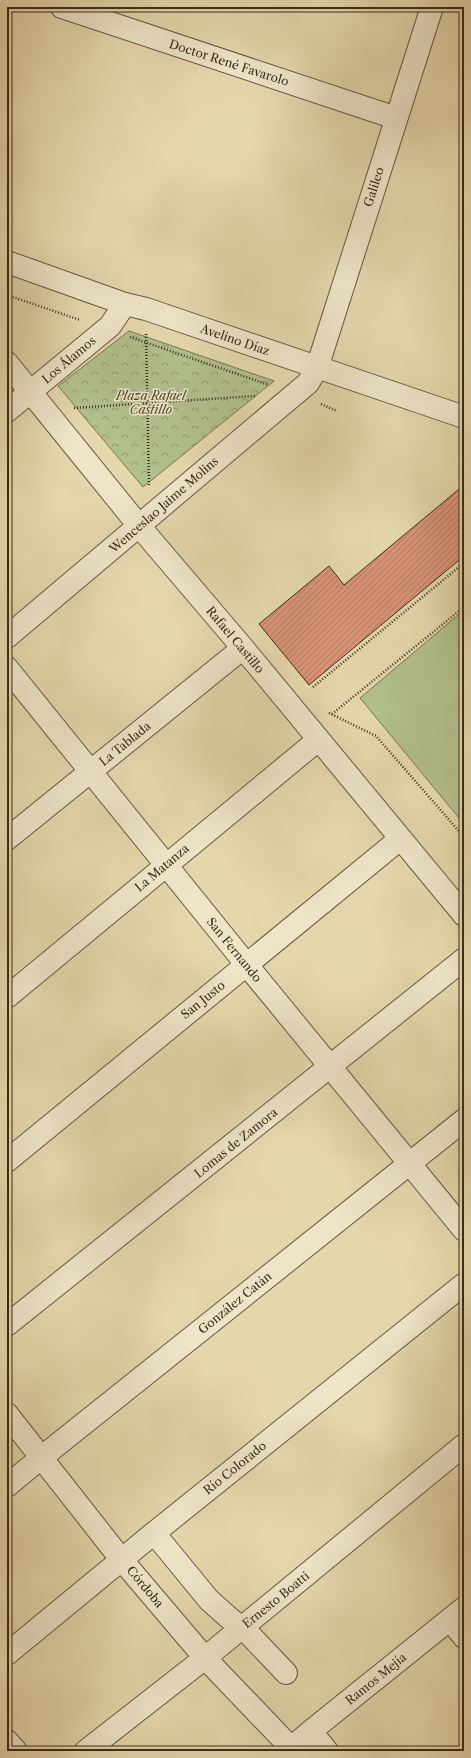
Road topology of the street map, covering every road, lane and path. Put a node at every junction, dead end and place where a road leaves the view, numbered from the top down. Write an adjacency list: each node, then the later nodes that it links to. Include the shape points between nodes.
1 (62, 7): 3 (street, Doctor René Favarolo)
2 (432, 7): 3 (street, Galileo)
3 (396, 118): 10 (street, Galileo)
4 (7, 262): 6 (street, Avelino Díaz)
5 (7, 295): 7 (path)
6 (136, 307): 7 (street, Los Álamos, via 117,317); 8 (path); 10 (street, Avelino Díaz)
7 (106, 329): 8 (path); 11 (street, Los Álamos)
8 (146, 342): 12 (path); 14 (path)
9 (7, 364): 11 (street, Rafael Castillo)
10 (316, 368): 12 (street, Wenceslao Jaime Molins, via 308,383); 18 (street, Avelino Díaz)
11 (30, 392): 15 (street, Rafael Castillo); 16 (street, Los Álamos)
12 (295, 394): 17 (path); 19 (street, Wenceslao Jaime Molins)
13 (256, 396): 14 (path)
14 (146, 402): 15 (path); 19 (path)
15 (46, 410): 19 (street, Rafael Castillo)
16 (7, 411)
17 (337, 411)
18 (464, 417)
19 (145, 521): 22 (street, Wenceslao Jaime Molins); 23 (street, Rafael Castillo)
20 (464, 563): 25 (path)
21 (464, 606): 26 (path)
22 (7, 637)
23 (243, 648): 27 (street, Rafael Castillo); 29 (street, La Tablada)
24 (10, 677): 29 (street, San Fernando)
25 (313, 687)
26 (332, 714): 27 (path, via 321,709); 30 (path, via 376,736)
27 (304, 722): 28 (street, Rafael Castillo)
28 (318, 740): 32 (street, Rafael Castillo); 33 (street, La Matanza)
29 (91, 771): 31 (street, La Tablada); 33 (street, San Fernando)
30 (464, 837)
31 (7, 838)
32 (400, 839): 34 (street, Rafael Castillo); 36 (street, San Justo)
33 (166, 864): 36 (street, San Fernando); 37 (street, La Matanza)
34 (464, 915)
35 (464, 959): 38 (street, Lomas de Zamora)
36 (246, 964): 38 (street, San Fernando); 40 (street, San Justo)
37 (7, 997)
38 (330, 1067): 41 (street, San Fernando); 44 (street, Lomas de Zamora)
39 (464, 1120): 41 (street, González Catán)
40 (7, 1161)
41 (409, 1164): 42 (street, San Fernando); 47 (street, González Catán)
42 (464, 1230)
43 (464, 1284): 49 (street, Río Colorado)
44 (7, 1325)
45 (7, 1414): 47 (street, Córdoba)
46 (464, 1445): 52 (street, Ernesto Boatti)
47 (42, 1457): 48 (street, González Catán); 50 (street, Córdoba)
48 (7, 1486)
49 (154, 1533): 50 (street, Río Colorado); 52 (street, via 210,1600)
50 (121, 1559): 54 (street, Río Colorado); 55 (street, Córdoba)
51 (457, 1614): 53 (street); 57 (street, Ramos Mejía)
52 (241, 1628): 55 (street, Ernesto Boatti); 56 (street)
53 (464, 1637)
54 (7, 1654)
55 (205, 1658): 59 (street, Córdoba); 61 (street, Ernesto Boatti)
56 (286, 1673)
57 (311, 1731): 59 (street, Ramos Mejía); 62 (street)
58 (7, 1741): 60 (street)
59 (291, 1750)
60 (16, 1751)
61 (86, 1751)
62 (327, 1751)

